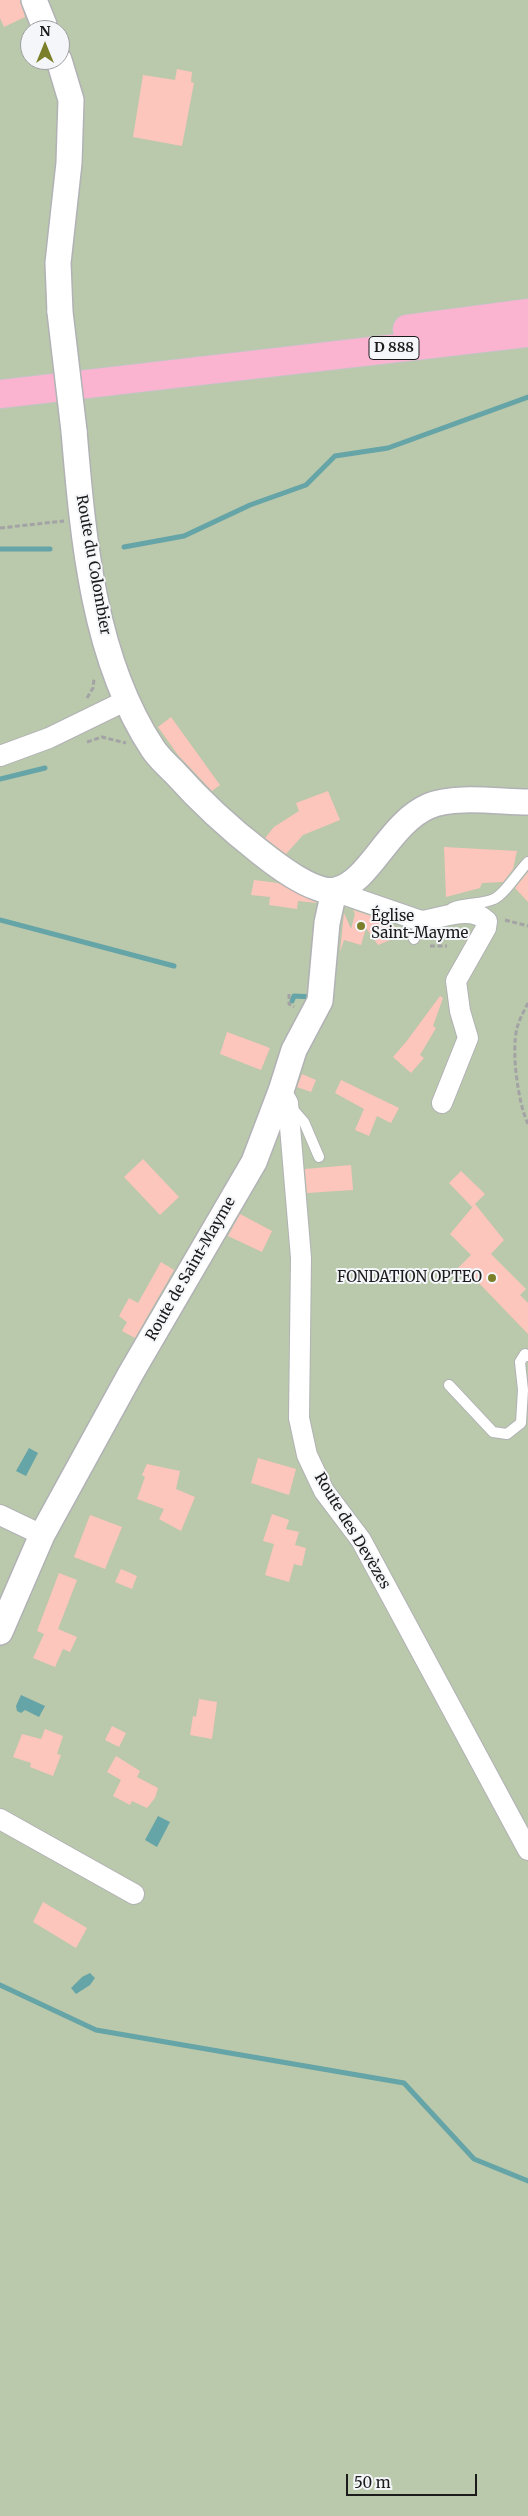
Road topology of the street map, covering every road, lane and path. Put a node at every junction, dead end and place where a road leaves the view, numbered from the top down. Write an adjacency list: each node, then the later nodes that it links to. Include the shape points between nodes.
1 (62, 70): 6 (street, Route du Colombier, bridge, via 71,100 69,163 58,263 60,312)
2 (528, 313): 4 (main road, D 888, via 370,334)
3 (528, 333): 4 (main road, D 888)
4 (260, 363): 5 (main road, D 888)
5 (0, 394)
6 (82, 519): 7 (path); 8 (street, Route du Colombier, via 100,618)
7 (0, 528)
8 (125, 700): 9 (street, via 50,738); 12 (street, Route du Colombier, via 154,751 197,798 288,874)
9 (0, 756)
10 (528, 802): 12 (street, via 449,801 430,805 398,827 349,886)
11 (528, 862): 13 (lane, via 499,897 464,903)
12 (334, 891): 13 (street, via 417,930); 19 (street, Route de Saint-Mayme, via 326,923 327,971 320,1001 294,1050)
13 (442, 916): 20 (street, via 474,914 487,921 456,981 468,1038)
14 (430, 946): 15 (path)
15 (447, 946)
16 (290, 994): 18 (path, via 289,1004)
17 (528, 1003): 21 (path, via 516,1029 515,1058)
18 (300, 1009)
19 (284, 1097): 22 (lane, via 304,1122); 26 (street, Route de Saint-Mayme, via 254,1162 131,1373); 29 (street, Route des Devèzes, via 301,1258 299,1418 307,1455 324,1491 361,1540)
20 (442, 1103)
21 (528, 1124)
22 (319, 1157)
23 (528, 1356): 24 (lane, via 525,1354 520,1362 524,1390 521,1423 507,1434 492,1432)
24 (449, 1385)
25 (0, 1515): 26 (street)
26 (42, 1535): 27 (street, Route de Saint-Mayme)
27 (0, 1632)
28 (0, 1819): 30 (street)
29 (528, 1850)
30 (134, 1894)

